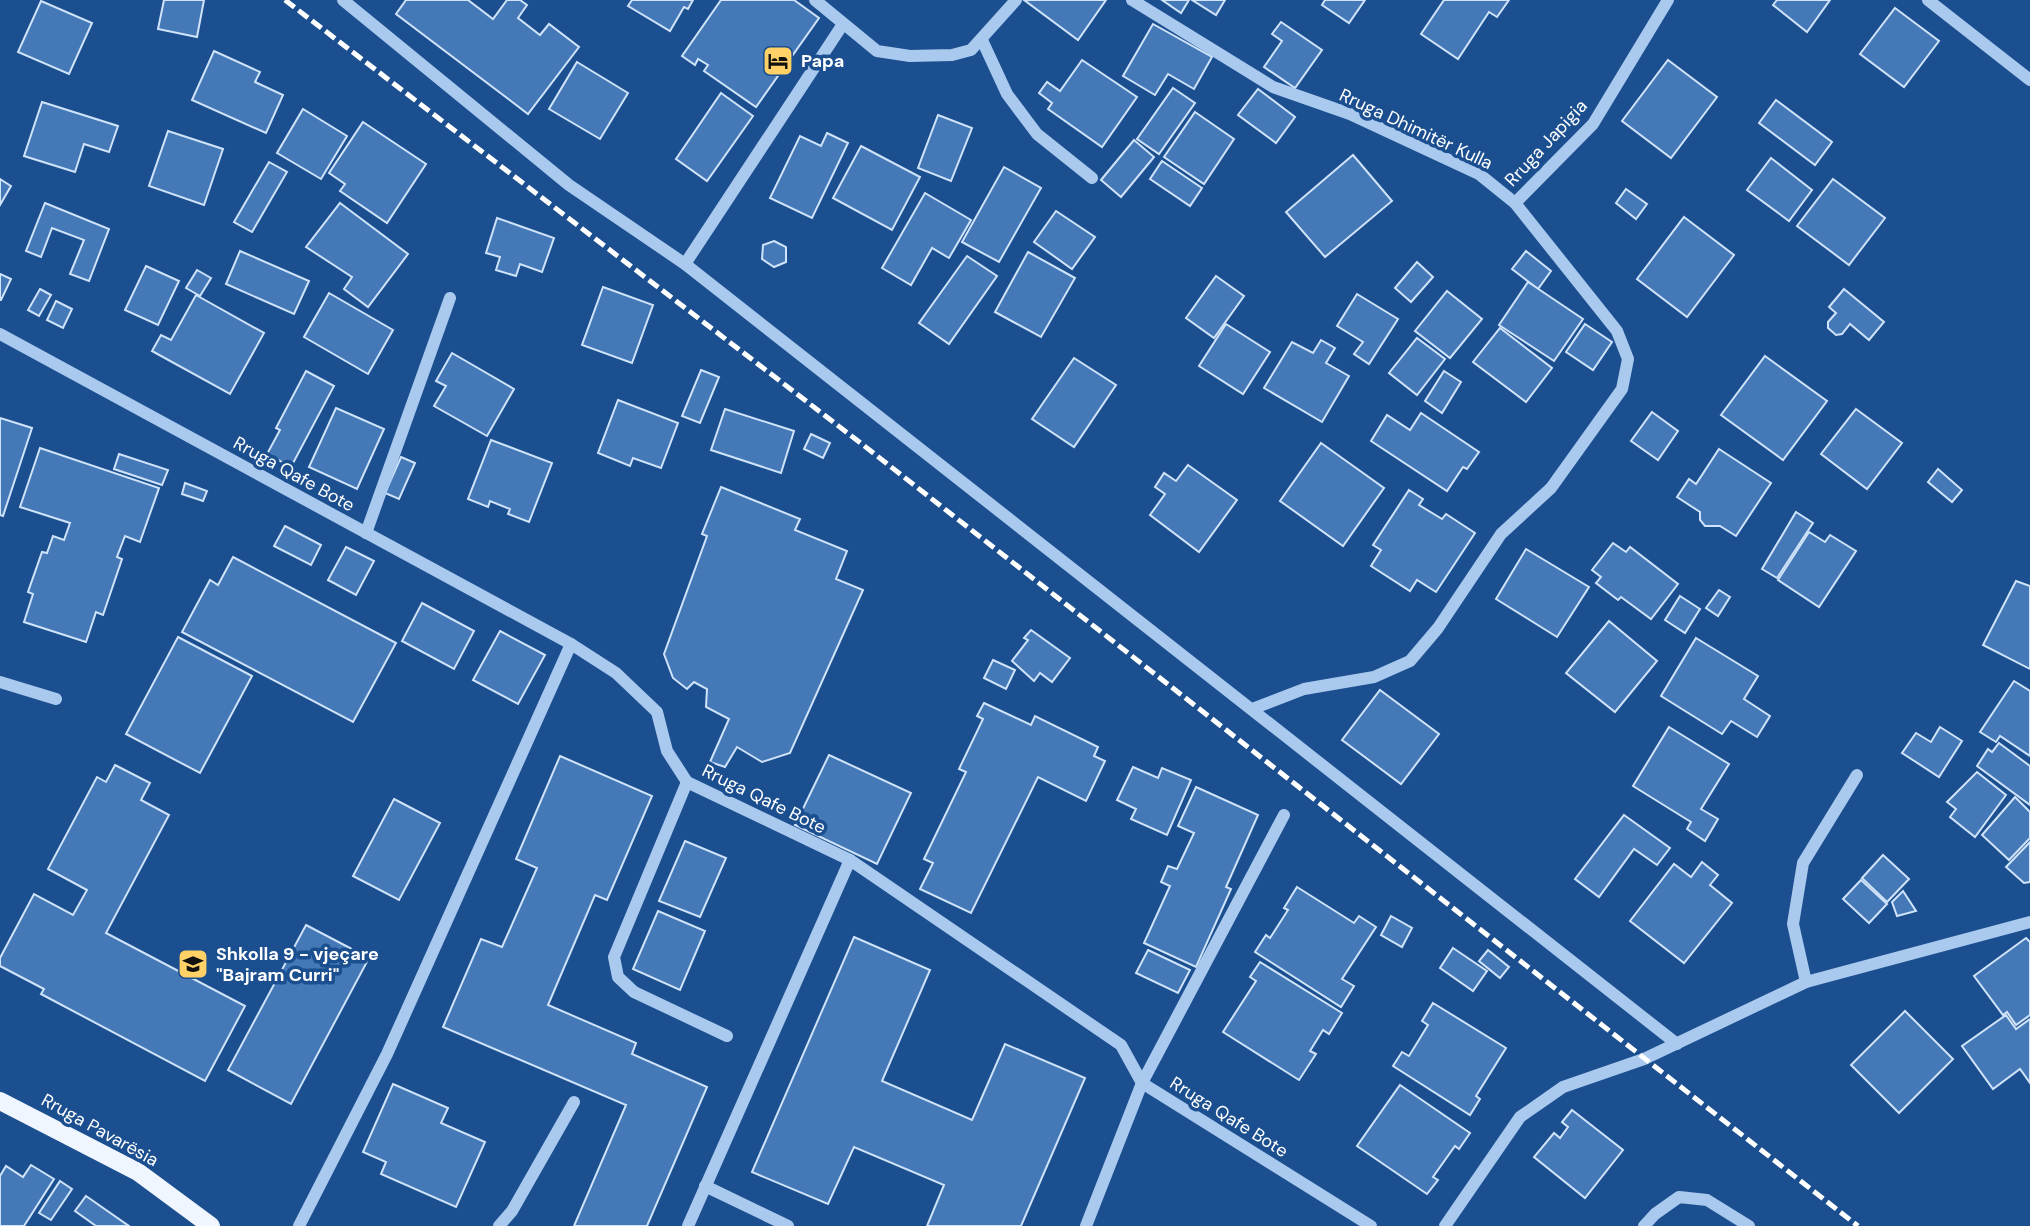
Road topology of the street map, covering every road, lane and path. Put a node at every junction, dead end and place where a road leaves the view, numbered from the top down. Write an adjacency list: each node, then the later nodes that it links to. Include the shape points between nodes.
1 (343, 0): 12 (street, via 569,185)
2 (815, 0): 7 (street)
3 (1016, 0): 8 (street)
4 (1132, 0): 11 (street, Rruga Dhimitër Kulla, via 1273,87 1350,114 1479,174)
5 (1668, 0): 11 (street, Rruga Japigia, via 1593,124)
6 (1928, 0): 9 (street)
7 (843, 24): 8 (street, via 877,51 910,56 952,55 971,50); 12 (street)
8 (982, 40): 10 (street, via 1007,94 1037,134)
9 (2030, 80)
10 (1092, 178)
11 (1515, 203): 19 (street, Rruga Dhimitër Kulla, via 1617,331 1628,359 1622,389 1551,488 1501,534 1438,628 1410,661 1374,677 1304,690)
12 (685, 264): 19 (street)
13 (450, 298): 15 (street)
14 (0, 334): 15 (street, Rruga Qafe Bote)
15 (366, 533): 16 (street, Rruga Qafe Bote)
16 (570, 644): 21 (street, Rruga Qafe Bote, via 616,673 657,712 667,751); 33 (street, via 387,1054)
17 (0, 682): 18 (street)
18 (56, 699)
19 (1252, 709): 27 (street)
20 (1857, 775): 25 (street, via 1803,863 1794,924)
21 (688, 782): 23 (street, Rruga Qafe Bote); 26 (street, via 614,957 618,976 634,992)
22 (1284, 814): 28 (street)
23 (850, 860): 28 (street, Rruga Qafe Bote, via 1121,1045); 31 (street)
24 (2030, 922): 25 (street)
25 (1806, 982): 27 (street)
26 (727, 1036)
27 (1677, 1044): 39 (street, via 1563,1087 1520,1116)
28 (1142, 1083): 37 (street); 38 (street, Rruga Qafe Bote)
29 (0, 1101): 32 (main road, Rruga Pavarësia, via 138,1172)
30 (574, 1102): 34 (street)
31 (705, 1186): 35 (street); 36 (street)
32 (211, 1226)
33 (299, 1226)
34 (499, 1226)
35 (688, 1226)
36 (788, 1226)
37 (1086, 1226)
38 (1371, 1226)
39 (1445, 1226)
40 (1644, 1226): 41 (street, via 1679,1197 1707,1200)
41 (1749, 1226)

